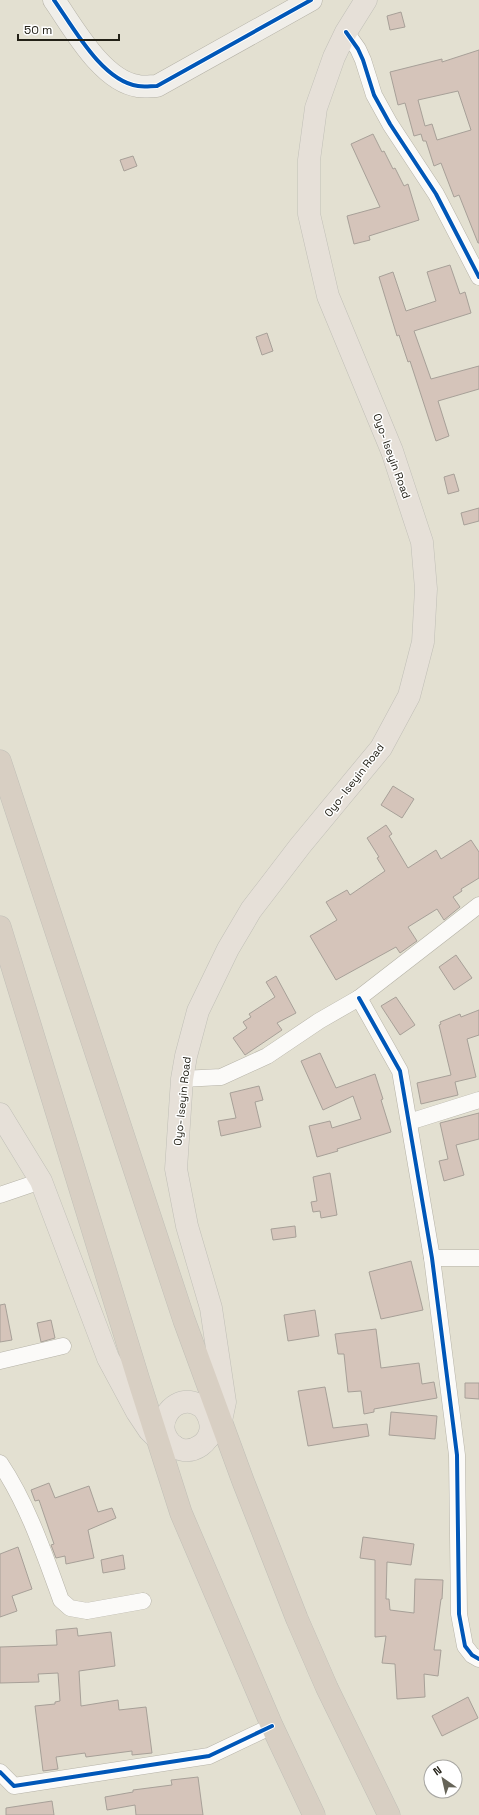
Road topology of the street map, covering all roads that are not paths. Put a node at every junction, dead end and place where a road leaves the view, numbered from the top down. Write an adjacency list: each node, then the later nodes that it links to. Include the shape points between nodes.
1 (54, 0): 2 (street, via 97,60 120,79 137,86 157,86)
2 (311, 0)
3 (366, 0): 4 (main road, Oyo- Iseyin Road)
4 (346, 32): 5 (street, via 363,60 374,95 436,194); 10 (main road, Oyo- Iseyin Road, via 316,108 309,160 309,214 328,296 392,450 422,542 426,589 423,642 409,696 381,748 300,846 256,904 228,949 198,1011)
5 (479, 277)
6 (0, 761): 21 (highway, via 184,1320)
7 (479, 905): 9 (street)
8 (0, 927): 24 (highway, via 138,1381)
9 (359, 998): 10 (street, via 267,1056 221,1077); 13 (street, via 400,1071)
10 (182, 1079): 20 (main road, Oyo- Iseyin Road, via 176,1169 188,1226 211,1308)
11 (479, 1100): 13 (street)
12 (0, 1114): 14 (main road)
13 (409, 1122): 16 (street)
14 (41, 1181): 15 (street); 22 (main road, via 108,1358)
15 (0, 1195)
16 (432, 1258): 17 (street); 28 (street, via 457,1455 459,1614 465,1646)
17 (479, 1258)
18 (62, 1346): 19 (street)
19 (0, 1361)
20 (220, 1362): 21 (main road); 25 (main road, Oyo- Iseyin Road, via 225,1402)
21 (209, 1385): 23 (main road, via 201,1394); 25 (highway)
22 (122, 1386): 24 (main road); 24 (main road, via 137,1412)
23 (197, 1405): 24 (main road, via 175,1405); 25 (main road)
24 (162, 1425): 25 (main road, via 182,1450 198,1448); 29 (highway, via 182,1513)
25 (215, 1429): 32 (highway, via 327,1688)
26 (0, 1463): 27 (street, via 13,1482 34,1528 61,1600 70,1608 87,1611)
27 (143, 1601)
28 (479, 1659)
29 (272, 1726): 30 (street, via 209,1756 14,1786); 31 (highway)
30 (1, 1776)
31 (314, 1815)
32 (389, 1815)

